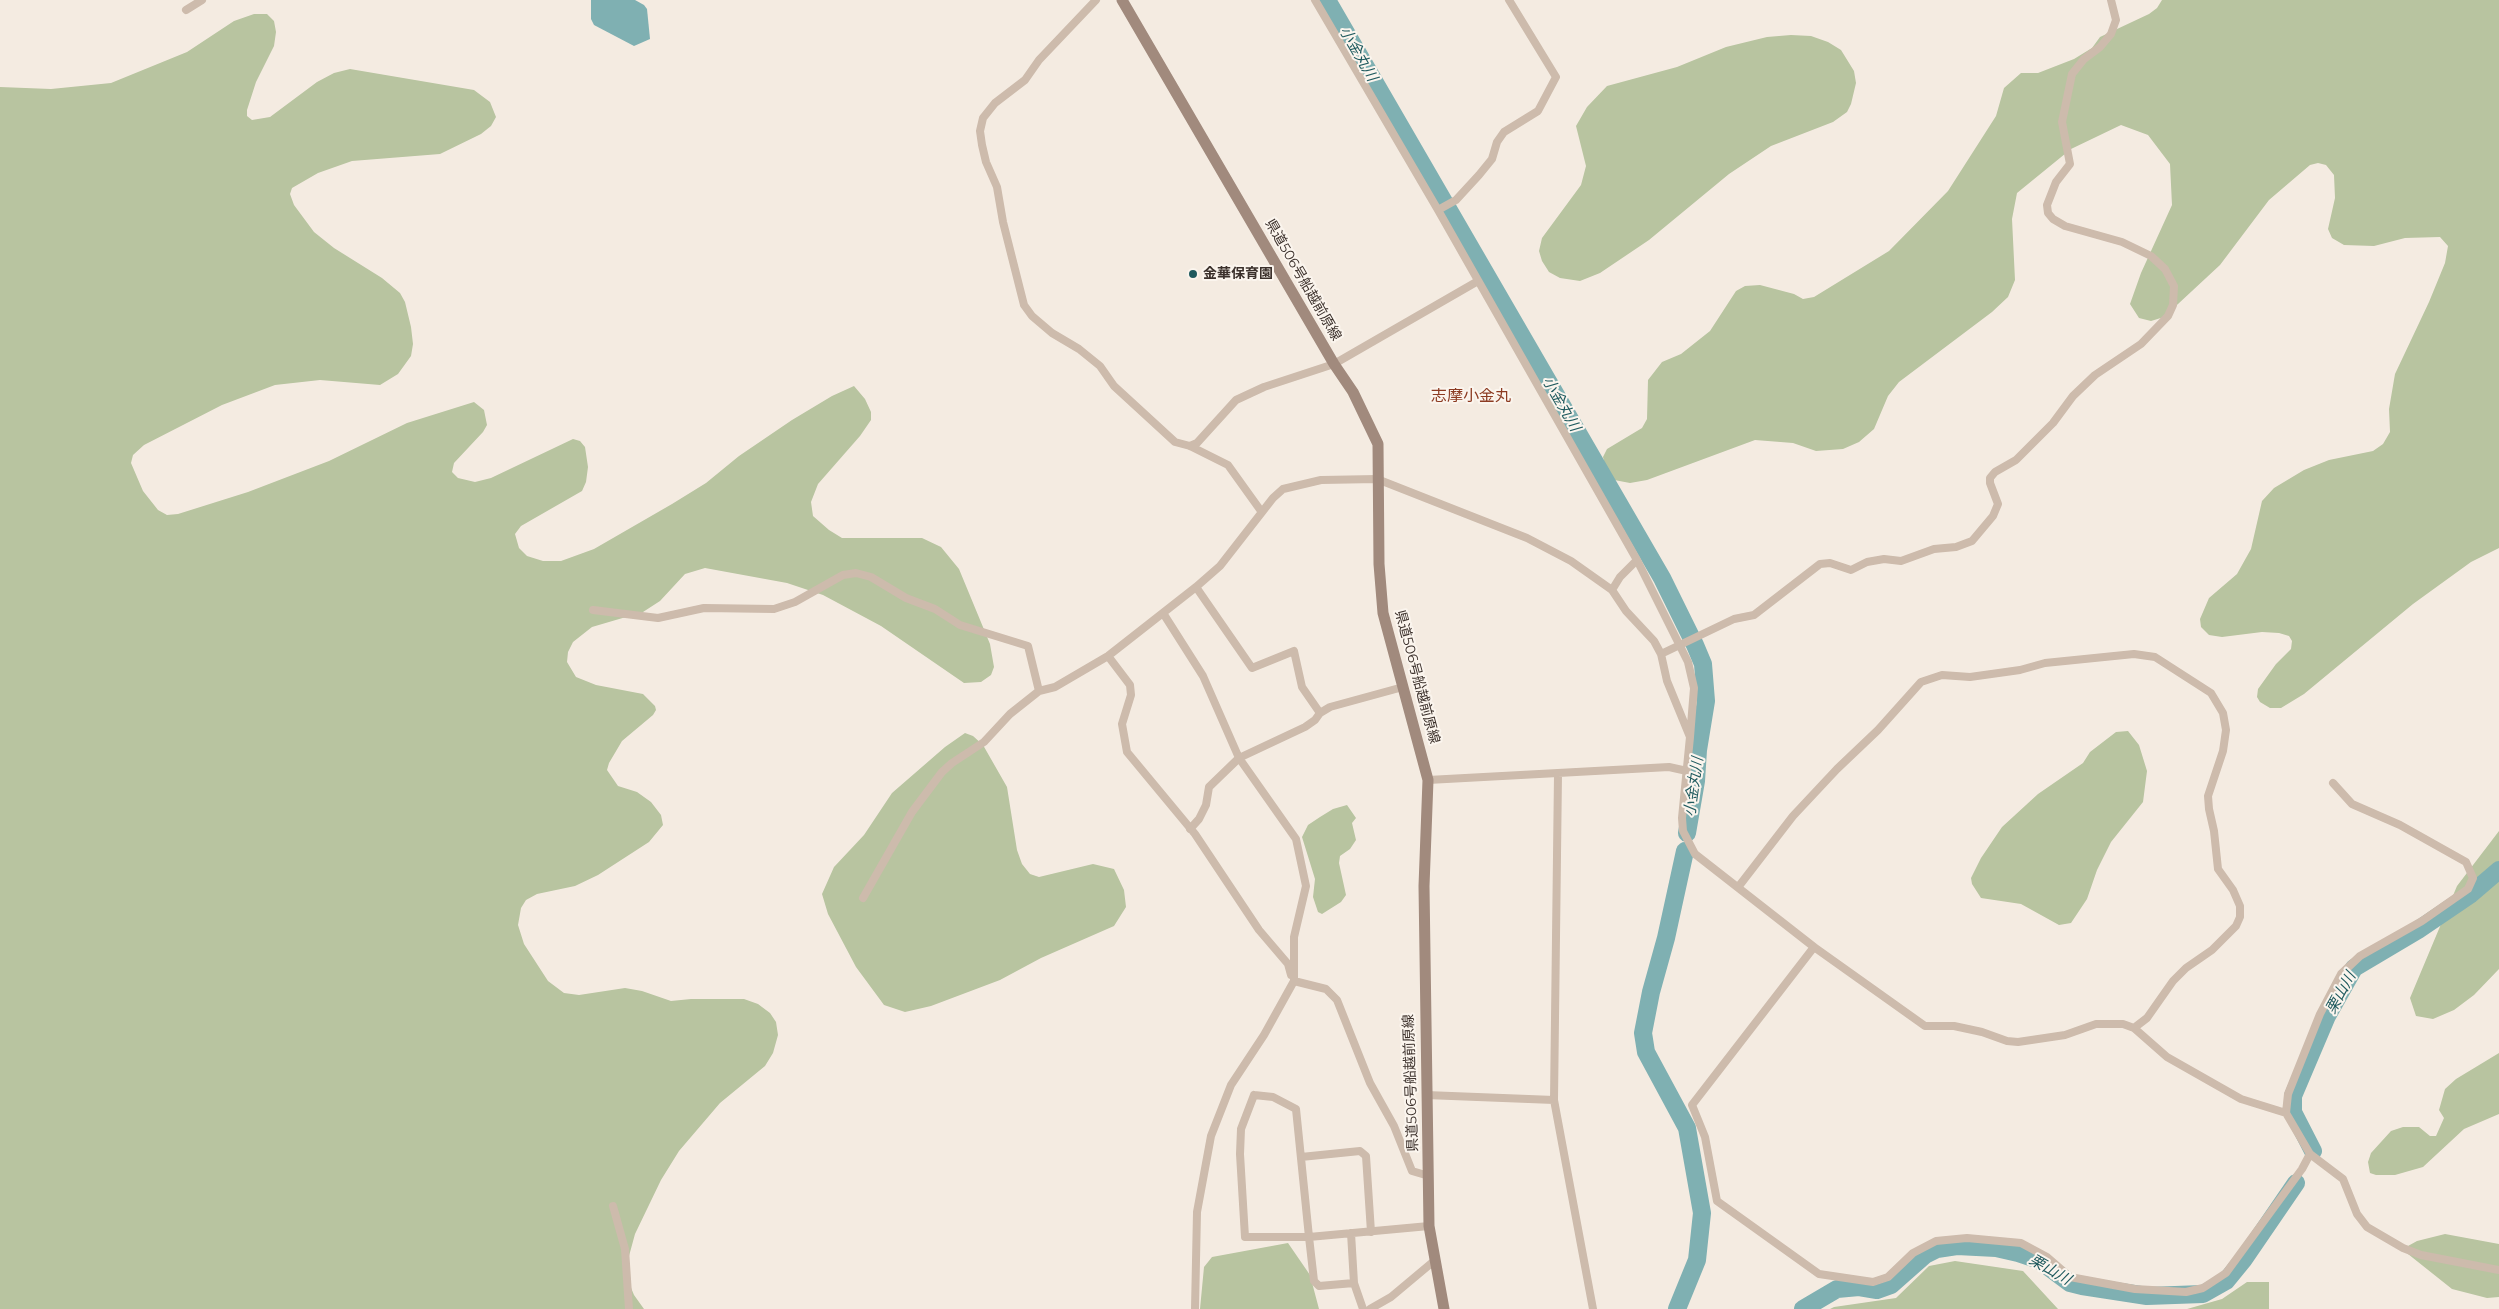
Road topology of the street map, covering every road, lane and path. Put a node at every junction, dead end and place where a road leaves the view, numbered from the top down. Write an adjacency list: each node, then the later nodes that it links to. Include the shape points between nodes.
1 (202, 0): 7 (street)
2 (1096, 0): 11 (street, via 1038,60 1024,80 988,110 980,131 982,145 997,187 1024,305 1052,333 1100,366 1114,386 1175,442)
3 (1122, 0): 10 (main road, 県道506号船越前原線)
4 (1315, 0): 8 (street)
5 (1509, 0): 8 (street, via 1556,77 1538,111 1504,132 1492,159 1456,200)
6 (2111, 0): 19 (street, via 2116,20 2111,34 2072,74 2062,122 2070,164 2056,182 2047,205 2048,213 2065,226 2122,242 2151,256 2165,269 2174,286 2173,305 2168,316 2141,344 2095,375 2078,391 2053,423 2016,460 1995,472 1990,484 1998,504 1993,516 1972,541 1956,547 1934,549 1901,561 1867,562 1851,570 1830,563 1820,564 1754,615 1734,619)
7 (186, 10)
8 (1438, 210): 9 (street)
9 (1478, 281): 10 (street); 14 (street)
10 (1334, 364): 11 (street, via 1264,387 1236,400 1197,443); 12 (main road, 県道506号船越前原線, via 1353,392 1378,444)
11 (1190, 446): 13 (street, via 1228,466)
12 (1377, 479): 13 (street, via 1321,480 1298,484 1283,490); 16 (street, via 1527,538 1570,561); 22 (main road, 県道506号船越前原線, via 1383,613)
13 (1261, 511): 15 (street, via 1220,566)
14 (1638, 560): 16 (street); 19 (street)
15 (1196, 587): 18 (street); 24 (street, via 1252,668 1294,651 1302,687)
16 (1612, 590): 20 (street)
17 (593, 610): 23 (street, via 658,618 704,608 774,609 795,602 842,575 856,573 935,609 960,625 1028,646)
18 (1163, 613): 21 (street); 26 (street, via 1203,676)
19 (1680, 645): 20 (street); 25 (street, via 1694,688)
20 (1661, 654): 25 (street)
21 (1108, 656): 23 (street, via 1055,688); 31 (street, via 1130,685 1131,695 1122,724 1127,752)
22 (1403, 687): 24 (street, via 1330,707); 29 (main road, 県道506号船越前原線)
23 (1039, 691): 33 (street, via 1010,714 984,742 952,763 927,790)
24 (1320, 713): 26 (street, via 1305,727)
25 (1690, 737): 27 (street)
26 (1239, 758): 31 (street, via 1209,787 1206,805); 35 (street, via 1296,838 1306,886 1294,937)
27 (1687, 771): 28 (street, via 1669,767); 32 (street, via 1683,832 1695,854)
28 (1558, 774): 29 (street); 38 (street)
29 (1428, 780): 37 (main road, 県道506号船越前原線, via 1424,886)
30 (2333, 783): 39 (street, via 2352,804 2400,825 2466,862 2473,878 2468,889 2422,921 2360,956 2341,974 2320,1014 2288,1094)
31 (1190, 829): 35 (street, via 1258,930 1288,964)
32 (1739, 886): 34 (street); 36 (street, via 1793,816 1921,682 1942,675 1970,677 2054,662 2134,654 2155,657 2211,693 2223,713 2226,730 2223,751 2208,796 2209,809 2218,869 2233,890 2240,906 2240,917 2236,926 2212,950 2180,974 2147,1018)
33 (863, 898)
34 (1814, 947): 36 (street, via 1925,1026 1954,1026 2018,1042 2114,1022); 40 (street, via 1692,1105 1705,1137 1717,1201 1819,1274 1873,1282 1888,1277 1913,1253 1936,1242 1967,1238 2022,1243 2047,1257 2070,1277 2135,1289 2186,1292 2203,1288 2226,1273 2245,1250)
35 (1294, 981): 42 (street, via 1326,989 1337,1000 1367,1075 1394,1126 1412,1171); 52 (street, via 1264,1035 1230,1085 1211,1136 1197,1212)
36 (2134, 1028): 39 (street, via 2167,1058 2241,1099)
37 (1426, 1095): 38 (street); 42 (main road, 県道506号船越前原線)
38 (1554, 1100): 56 (street)
39 (2286, 1114): 40 (street)
40 (2310, 1154): 49 (street, via 2343,1179 2357,1214 2367,1227 2389,1241 2421,1255)
41 (1301, 1157): 45 (street, via 1360,1151 1366,1156); 47 (street); 47 (street, via 1296,1109 1273,1097 1254,1095 1241,1129 1246,1237)
42 (1429, 1176): 44 (main road, 県道506号船越前原線)
43 (613, 1206): 51 (street, via 625,1249)
44 (1429, 1226): 45 (street); 48 (main road, 県道506号船越前原線)
45 (1371, 1232): 46 (street)
46 (1351, 1233): 47 (street); 50 (street)
47 (1309, 1237): 50 (street, via 1314,1281 1319,1286)
48 (1434, 1261): 54 (street); 55 (main road, 県道506号船越前原線)
49 (2499, 1270)
50 (1354, 1283): 53 (street)
51 (629, 1309)
52 (1195, 1309)
53 (1363, 1309)
54 (1370, 1309)
55 (1444, 1309)
56 (1592, 1309)

